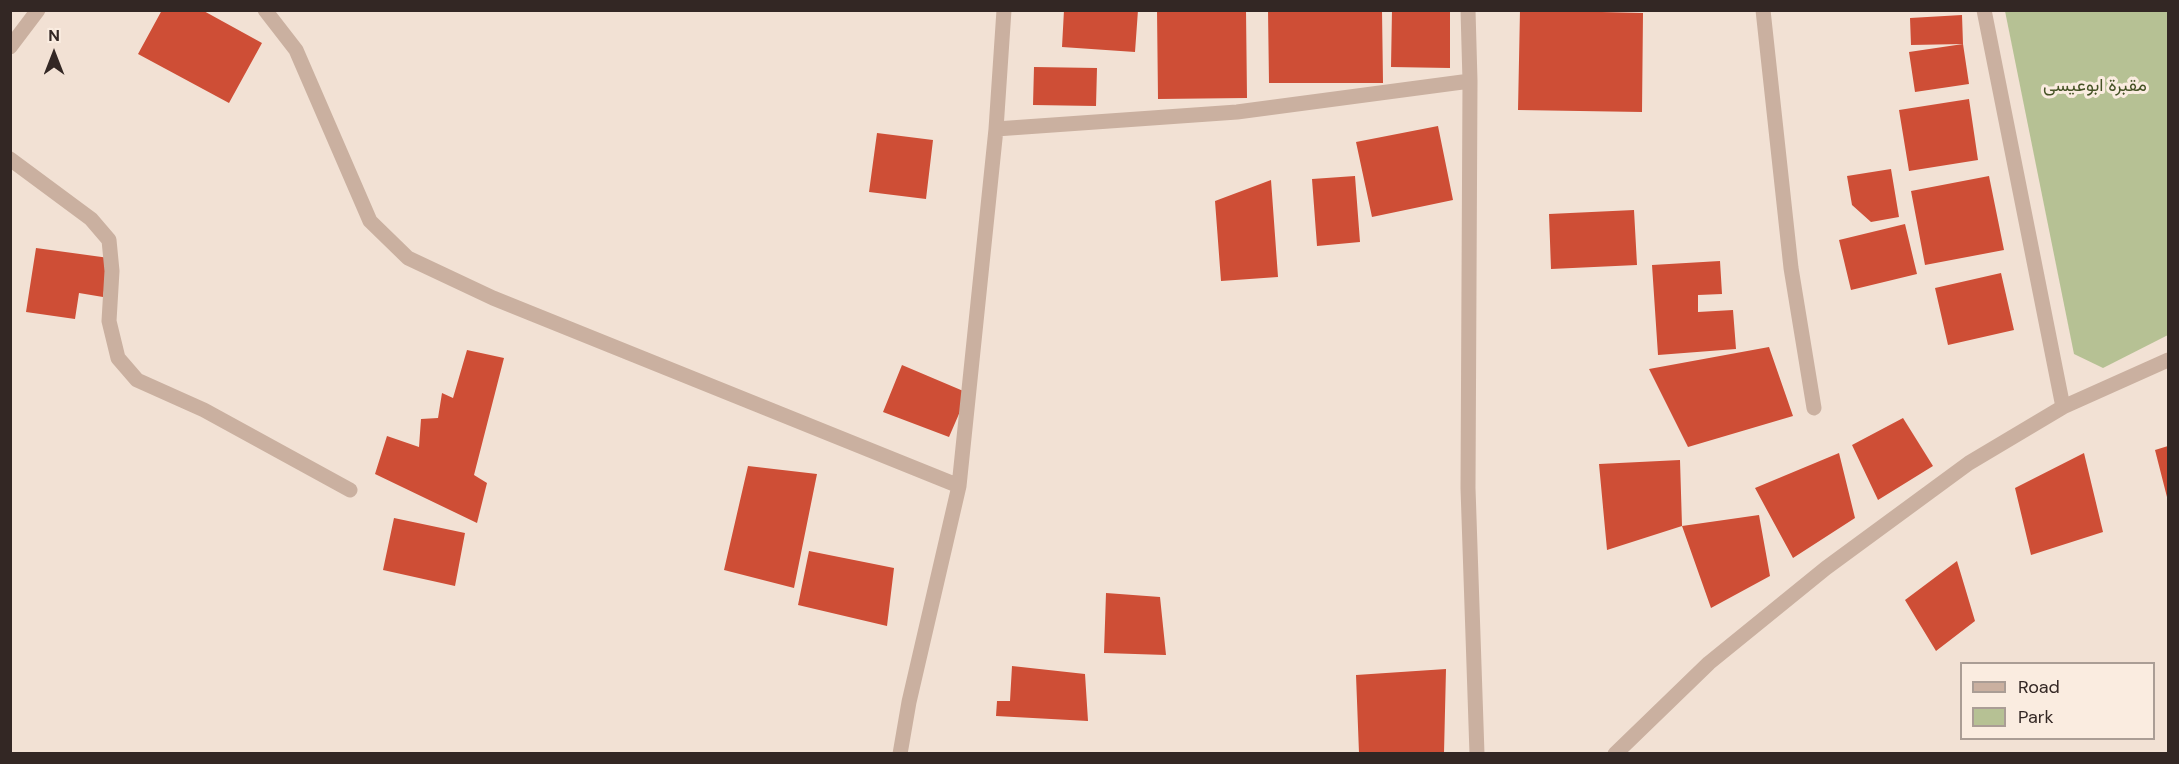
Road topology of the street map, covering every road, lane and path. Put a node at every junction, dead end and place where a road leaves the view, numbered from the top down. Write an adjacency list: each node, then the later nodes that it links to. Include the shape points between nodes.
1 (38, 10): 7 (street)
2 (265, 10): 14 (street, via 296,51 370,221 408,258 493,298)
3 (1004, 10): 9 (street)
4 (1468, 10): 8 (street)
5 (1763, 10): 13 (street, via 1791,268)
6 (1984, 10): 12 (street)
7 (10, 47)
8 (1470, 81): 9 (street, via 1237,112); 17 (street, via 1468,488)
9 (996, 129): 14 (street)
10 (10, 159): 15 (street, via 91,219 109,240 109,321 118,358 137,380 204,410)
11 (2169, 360): 12 (street)
12 (2063, 407): 18 (street, via 1969,463 1826,568 1710,663)
13 (1814, 408)
14 (959, 486): 16 (street)
15 (350, 490)
16 (900, 753)
17 (1478, 753)
18 (1615, 753)

